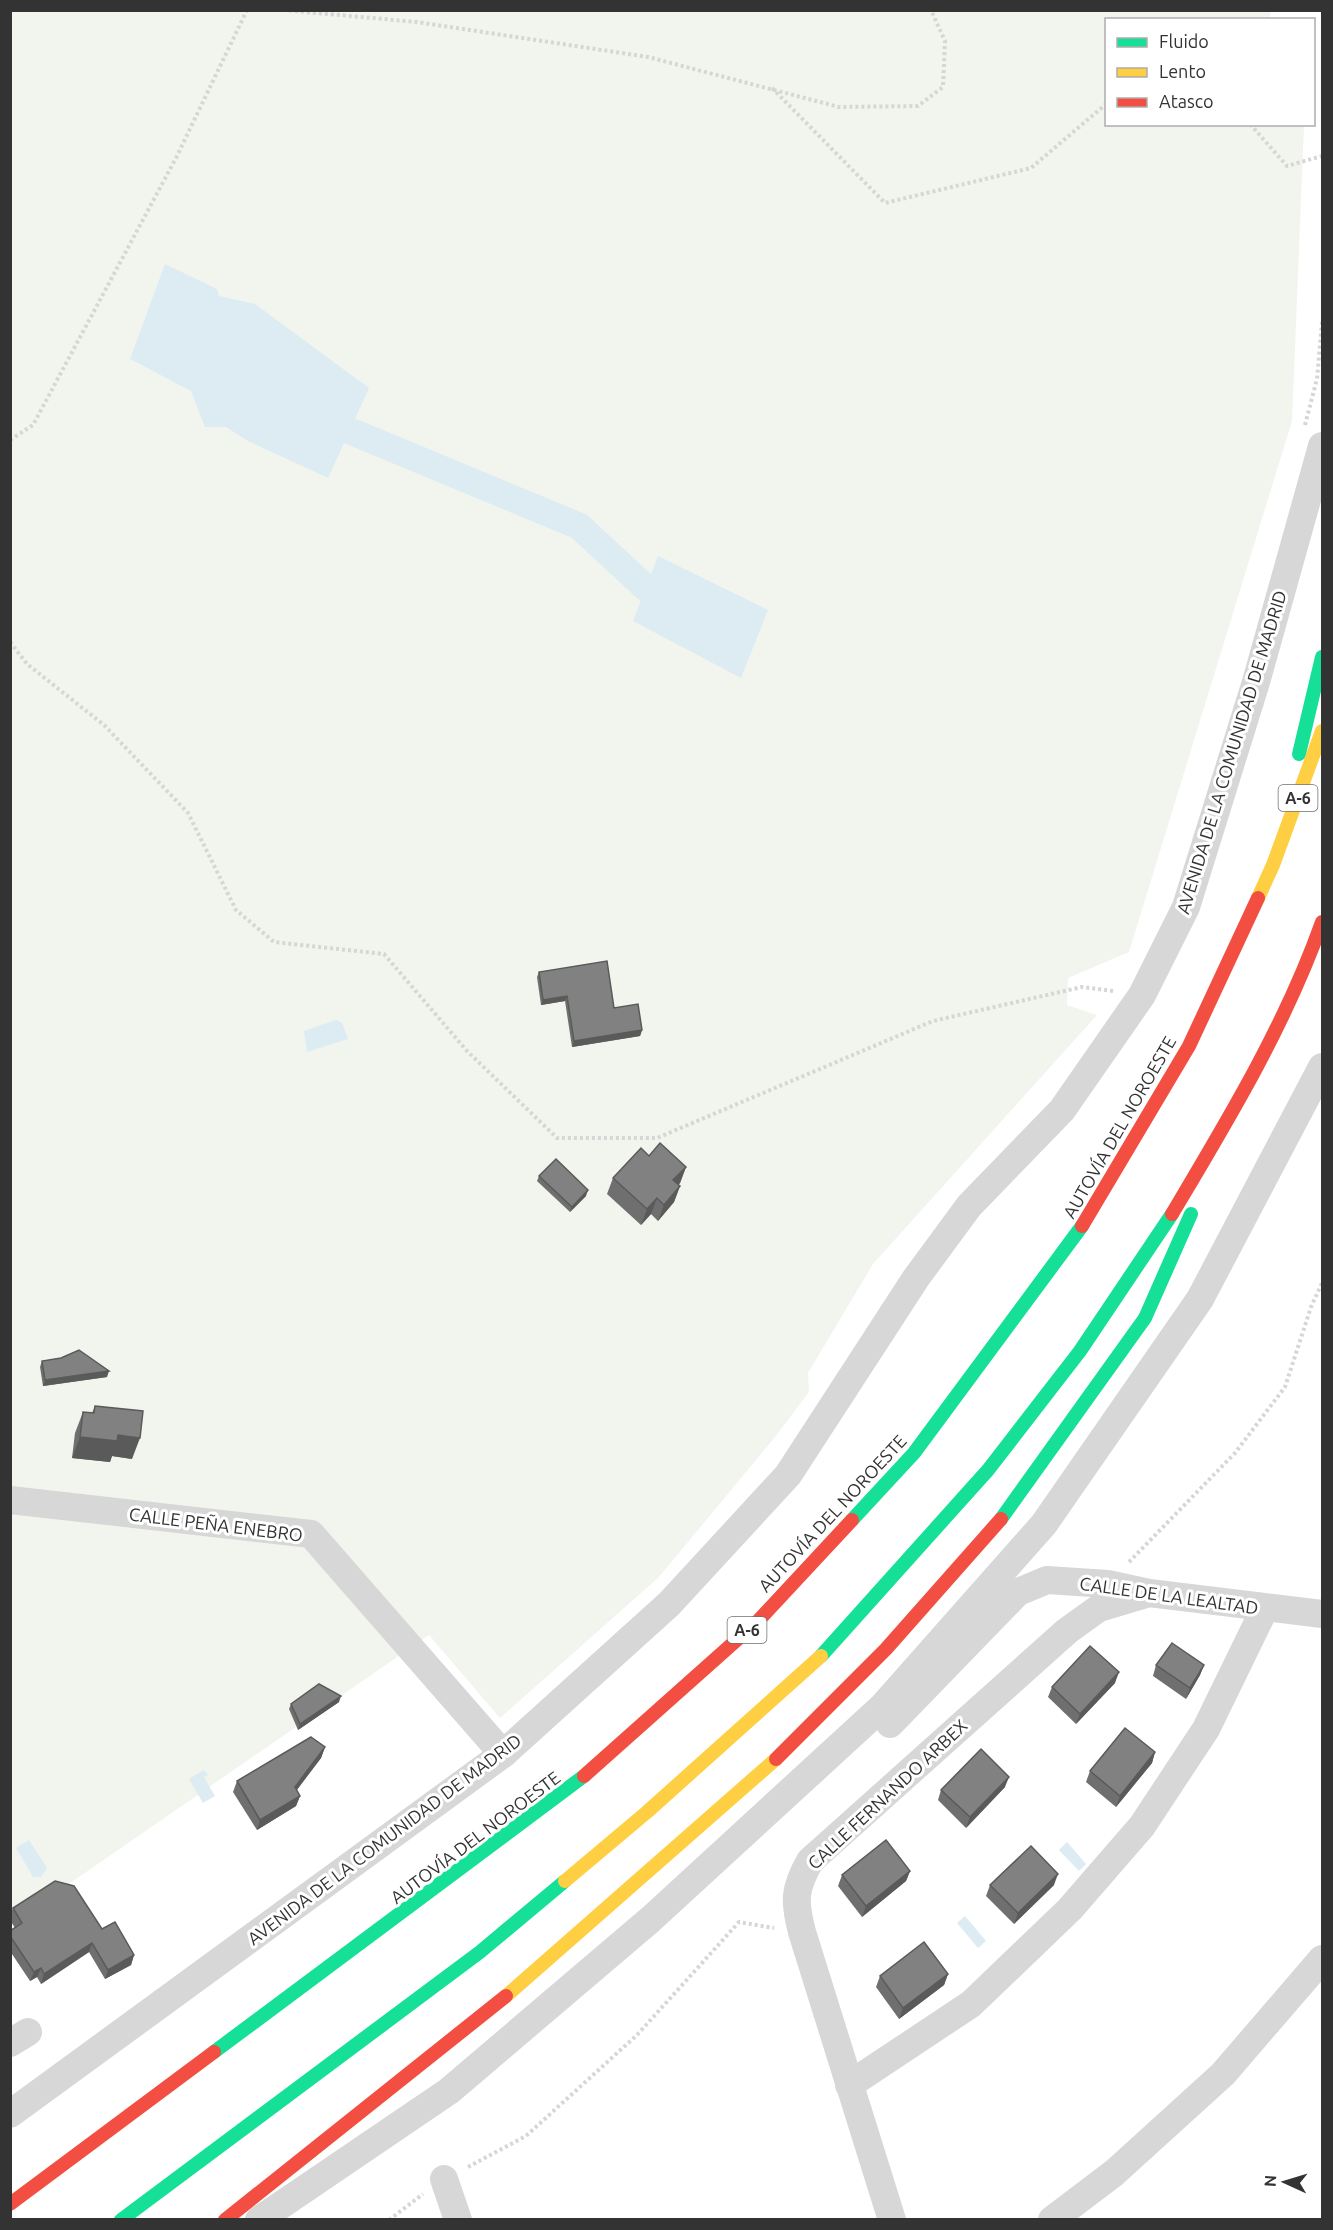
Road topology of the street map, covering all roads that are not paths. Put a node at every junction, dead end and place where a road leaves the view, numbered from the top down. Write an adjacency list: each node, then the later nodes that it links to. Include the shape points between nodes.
1 (1312, 441): 12 (street, AVENIDA DE LA COMUNIDAD DE MADRID, via 1256,681 1186,906 1142,995 1062,1110 969,1206 916,1278 788,1475 669,1604)
2 (1323, 657): 4 (highway)
3 (1323, 731): 4 (highway, AUTOVÍA DEL NOROESTE / A-6)
4 (1273, 865): 18 (highway, AUTOVÍA DEL NOROESTE / A-6, via 1188,1047 1075,1239 914,1453 766,1612 573,1786)
5 (1323, 922): 7 (highway)
6 (1323, 1067): 13 (street, via 1200,1299 1044,1524 883,1706)
7 (1246, 1090): 19 (highway, via 1167,1222 1080,1351 988,1470 811,1666 647,1812 480,1952); 20 (highway, via 1144,1318 1010,1509 886,1649 761,1774 506,1996)
8 (10, 1500): 12 (street, CALLE PEÑA ENEBRO, via 311,1534)
9 (1149, 1593): 10 (street, CALLE DE LA LEALTAD); 13 (street, CALLE DE LA LEALTAD, via 1108,1584 1047,1580 1018,1592 899,1716 756,1846); 15 (street, CALLE FERNANDO ARBEX, via 1099,1608 1067,1631 810,1861 798,1882 795,1905)
10 (1265, 1608): 11 (street, CALLE DE LA LEALTAD); 15 (street, via 1206,1729 1142,1826 1070,1910 971,2004)
11 (1323, 1614)
12 (503, 1754): 16 (street, AVENIDA DE LA COMUNIDAD DE MADRID)
13 (651, 1919): 21 (street, via 449,2091)
14 (1323, 1959): 24 (street, via 1223,2074 1114,2173)
15 (849, 2085): 23 (street, CALLE FERNANDO ARBEX)
16 (10, 2114)
17 (444, 2179): 22 (street)
18 (10, 2204)
19 (121, 2220)
20 (225, 2220)
21 (259, 2220)
22 (458, 2220)
23 (892, 2220)
24 (1052, 2220)

